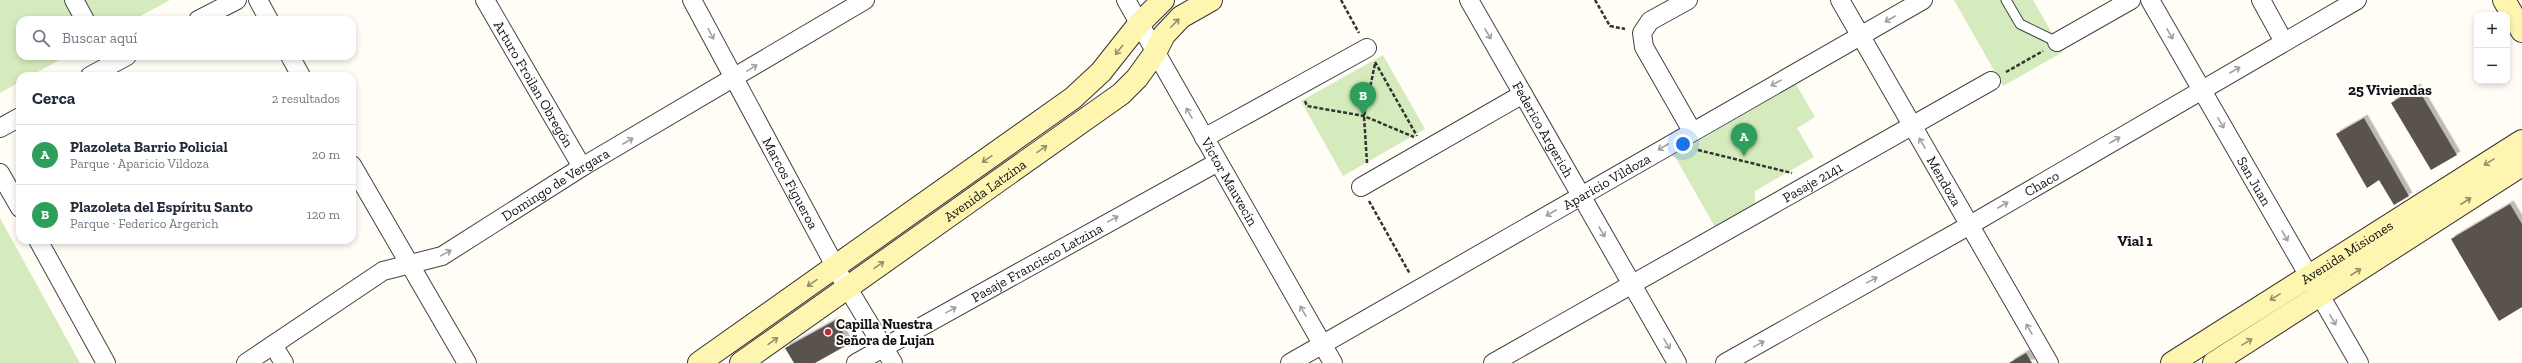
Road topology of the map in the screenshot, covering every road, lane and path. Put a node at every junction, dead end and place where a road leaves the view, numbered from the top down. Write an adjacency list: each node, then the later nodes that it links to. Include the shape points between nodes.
1 (74, 0): 22 (street)
2 (237, 0): 23 (street)
3 (258, 0): 24 (street)
4 (485, 0): 52 (street, Arturo Froilan Obregón)
5 (692, 0): 37 (street, Marcos Figueroa, one-way to 37)
6 (865, 0): 37 (street, Domingo de Vergara, one-way to 6)
7 (1126, 0): 25 (street, Víctor Mauvecín)
8 (1163, 0): 25 (street, Avenida Latzina)
9 (1211, 0): 31 (street, Avenida Latzina, one-way to 9, via 1164,35 1181,17)
10 (1340, 0): 32 (path)
11 (1469, 0): 41 (street, Federico Argerich, one-way to 41)
12 (1595, 0): 27 (path, via 1610,26)
13 (1688, 0): 27 (street, via 1650,22)
14 (1840, 0): 28 (street, Mendoza)
15 (1923, 0): 28 (street, Aparicio Vildoza, one-way to 28)
16 (2006, 0): 29 (lane, via 2020,24)
17 (2130, 0): 29 (street)
18 (2150, 0): 40 (street, San Juan, one-way to 40)
19 (2260, 0): 30 (street)
20 (2356, 0): 30 (street, Chaco)
21 (2504, 0): 26 (street)
22 (83, 16)
23 (206, 16)
24 (267, 16)
25 (1139, 24): 31 (street, Víctor Mauvecín); 62 (street, Avenida Latzina, one-way to 62, via 1101,72 1074,98)
26 (2522, 31)
27 (1642, 33): 46 (street, via 1644,47)
28 (1860, 36): 44 (street, Mendoza); 46 (street, Aparicio Vildoza, one-way to 46)
29 (2057, 42): 38 (path)
30 (2284, 42): 40 (street, Chaco, one-way to 30)
31 (1155, 53): 47 (street, Víctor Mauvecín, one-way to 31); 65 (street, Avenida Latzina, one-way to 31, via 1121,94 1137,78)
32 (1371, 55): 39 (street); 42 (path); 42 (path, via 1419,139)
33 (108, 60): 35 (street)
34 (292, 60): 36 (street)
35 (94, 72)
36 (299, 72)
37 (734, 79): 52 (street, Domingo de Vergara, one-way to 37); 62 (street, Marcos Figueroa)
38 (1991, 81): 44 (street, Pasaje 2141)
39 (1297, 87): 42 (path, via 1308,106); 47 (street)
40 (2202, 90): 59 (street, Chaco, one-way to 40); 63 (street, San Juan, one-way to 63)
41 (1523, 94): 56 (street); 57 (street, Federico Argerich)
42 (1364, 116): 56 (path, via 1367,166)
43 (16, 119): 45 (street)
44 (1912, 126): 55 (street, Pasaje 2141); 59 (street, Mendoza, one-way to 44)
45 (0, 128)
46 (1692, 131): 49 (street, Aparicio Vildoza)
47 (1204, 138): 50 (street, Víctor Mauvecín)
48 (2522, 142): 63 (street, Avenida Misiones, one-way to 63)
49 (1670, 144): 55 (path); 57 (street, Aparicio Vildoza, one-way to 57)
50 (1218, 162): 68 (street, Víctor Mauvecín, one-way to 50); 70 (street, Pasaje Francisco Latzina, one-way to 50)
51 (2522, 165): 67 (street, Avenida Misiones, one-way to 51)
52 (582, 167): 61 (street, Domingo de Vergara, one-way to 52, via 442,256)
53 (356, 172): 61 (street)
54 (0, 173): 58 (street)
55 (1819, 179): 64 (street, Pasaje 2141)
56 (1361, 187): 66 (path)
57 (1581, 195): 64 (street, Federico Argerich, one-way to 64); 66 (street, Aparicio Vildoza, one-way to 66)
58 (16, 201)
59 (1970, 225): 83 (street, Chaco, one-way to 59); 84 (street, Mendoza, one-way to 59)
60 (40, 244): 71 (street)
61 (408, 264): 69 (street, Domingo de Vergara, via 383,271); 74 (street)
62 (835, 266): 65 (street, Marcos Figueroa); 75 (street, Avenida Latzina, one-way to 75)
63 (2308, 276): 67 (street, San Juan); 85 (street, Avenida Misiones, one-way to 85)
64 (1632, 285): 81 (street, Pasaje 2141); 82 (street, Federico Argerich, one-way to 82)
65 (848, 288): 70 (street, Marcos Figueroa); 76 (street, Avenida Latzina, one-way to 65)
66 (1418, 288): 68 (street, Aparicio Vildoza)
67 (2320, 296): 86 (street, Avenida Misiones, one-way to 67); 87 (street, San Juan, one-way to 87)
68 (1322, 344): 79 (street, Aparicio Vildoza); 80 (street, Víctor Mauvecín)
69 (273, 345): 72 (street, Domingo de Vergara); 73 (street)
70 (884, 347): 77 (street, Pasaje Francisco Latzina); 78 (street, Marcos Figueroa)
71 (106, 363)
72 (246, 363)
73 (284, 363)
74 (467, 363)
75 (699, 363)
76 (742, 363)
77 (856, 363)
78 (893, 363)
79 (1290, 363)
80 (1333, 363)
81 (1493, 363)
82 (1677, 363)
83 (1725, 363)
84 (2049, 363)
85 (2172, 363)
86 (2214, 363)
87 (2359, 363)

